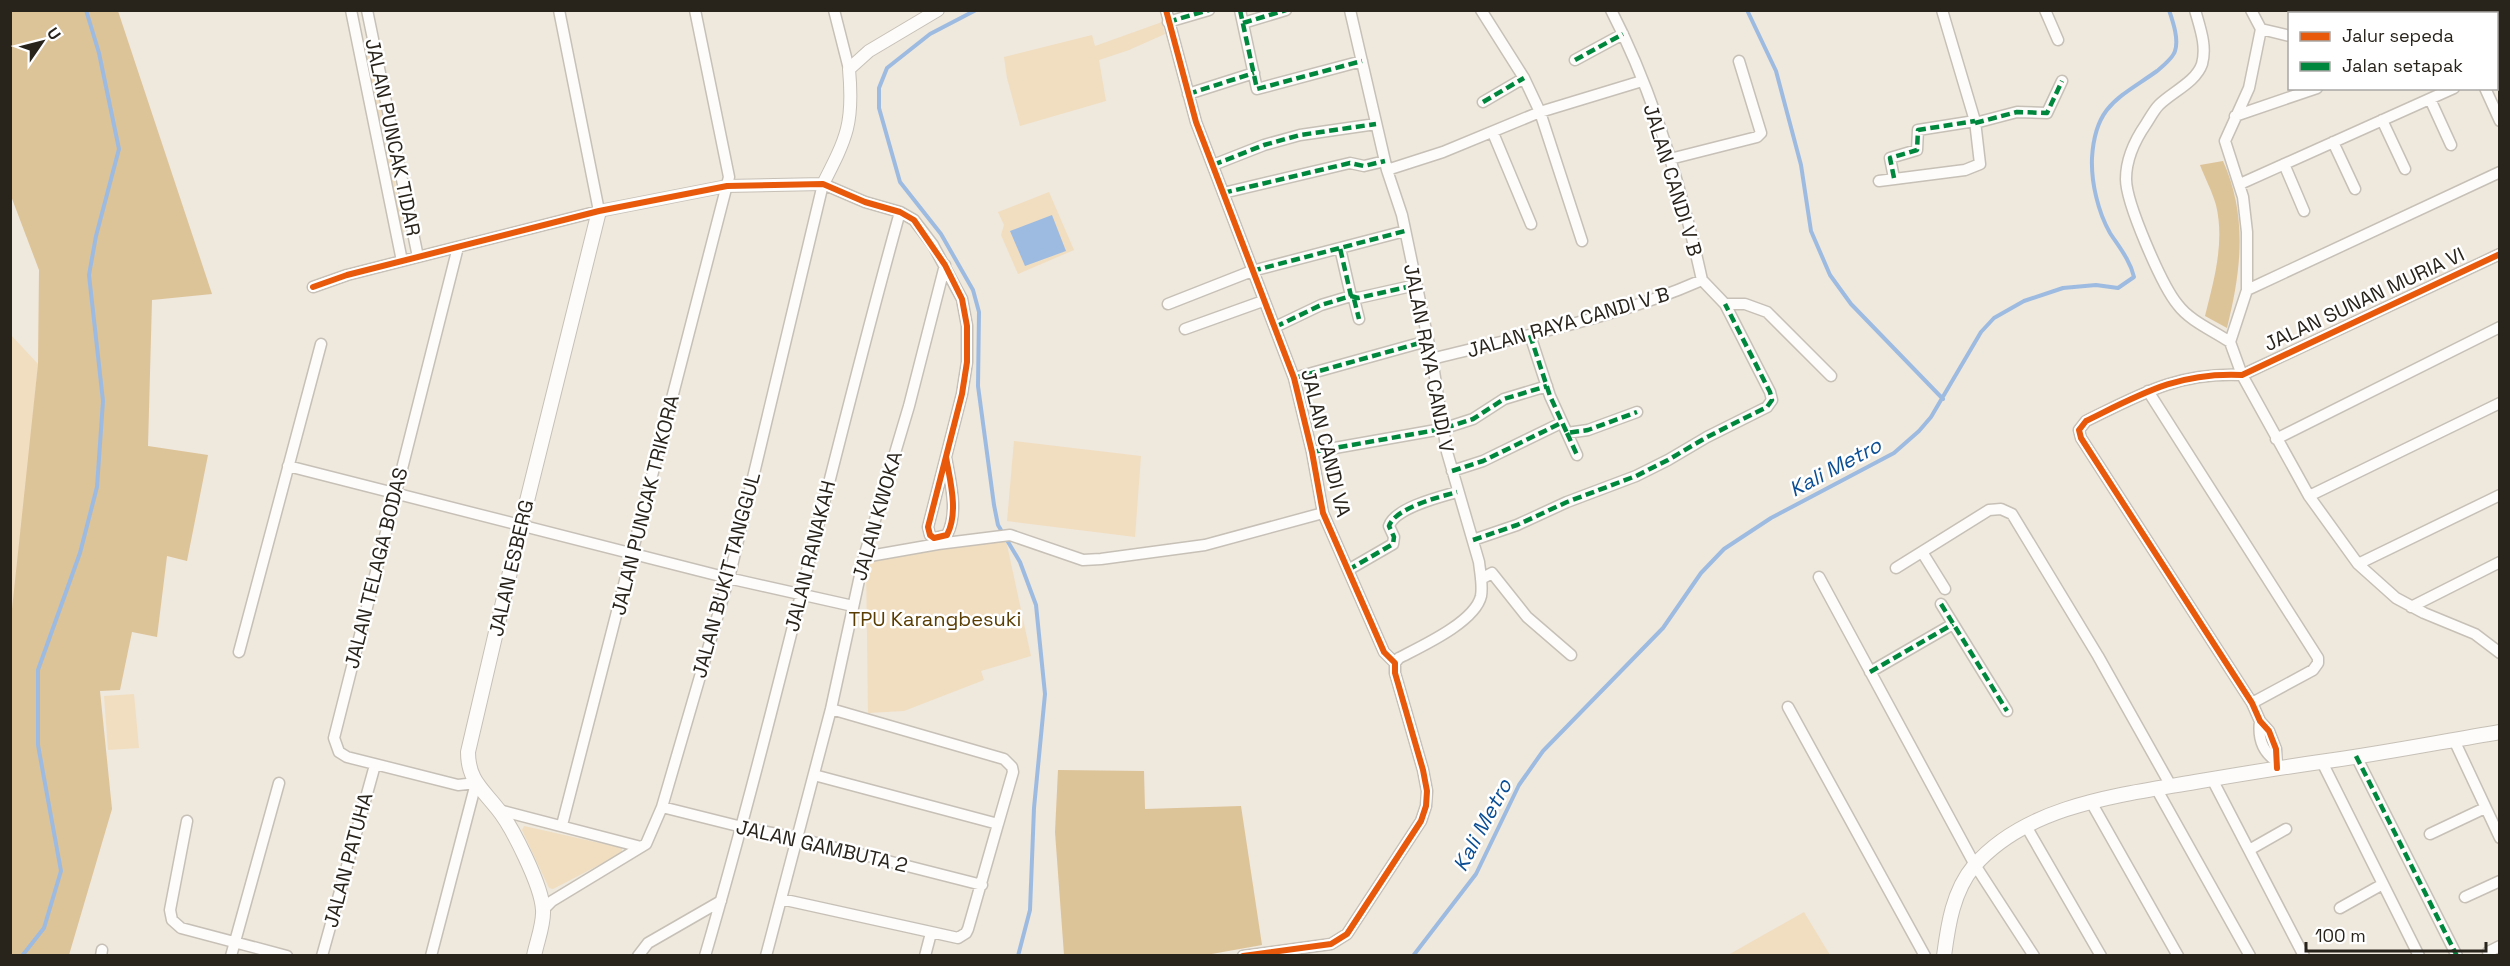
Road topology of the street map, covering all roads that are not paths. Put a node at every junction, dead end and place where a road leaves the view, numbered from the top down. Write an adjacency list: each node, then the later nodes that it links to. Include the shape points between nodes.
1 (351, 10): 25 (street, JALAN PUNCAK TIDAR)
2 (368, 10): 24 (street, JALAN PUNCAK TIDAR)
3 (559, 10): 64 (street)
4 (695, 10): 61 (street, JALAN PUNCAK TRIKORA, via 729,177)
5 (834, 10): 29 (street)
6 (938, 10): 29 (street, via 869,51)
7 (1166, 10): 18 (street, JALAN CANDI VA)
8 (1209, 10): 18 (street)
9 (1240, 10): 19 (street)
10 (1286, 10): 19 (street)
11 (1350, 10): 27 (street, JALAN RAYA CANDI V)
12 (1481, 10): 31 (street)
13 (1611, 10): 21 (street, JALAN CANDI V B)
14 (1942, 10): 43 (street)
15 (2045, 10): 23 (street)
16 (2195, 10): 91 (street, via 2204,51 2201,66 2191,80 2158,106 2145,125 2127,163 2126,181 2156,264 2178,306)
17 (2251, 10): 20 (street)
18 (1168, 22): 37 (street, JALAN CANDI VA)
19 (1243, 23): 30 (street)
20 (2261, 29): 22 (street); 41 (street, via 2248,88)
21 (1623, 34): 26 (street); 32 (street, JALAN CANDI V B)
22 (2288, 36)
23 (2058, 40)
24 (374, 41): 25 (street); 46 (street, JALAN PUNCAK TIDAR)
25 (357, 44): 48 (street, JALAN PUNCAK TIDAR)
26 (1575, 60)
27 (1362, 61): 30 (street, via 1257,89); 45 (street, JALAN RAYA CANDI V)
28 (1739, 61): 51 (street, via 1761,134)
29 (849, 69): 59 (street, via 849,124 844,144)
30 (1254, 74): 37 (street)
31 (1524, 78): 39 (street); 40 (street)
32 (1642, 81): 40 (street); 51 (street, JALAN CANDI V B)
33 (2062, 81): 43 (street, via 2046,113 2017,112)
34 (2312, 90): 41 (street)
35 (2450, 90): 38 (street)
36 (2486, 90): 44 (street)
37 (1188, 94): 53 (street, JALAN CANDI VA)
38 (2430, 99): 42 (street); 50 (street)
39 (1483, 102)
40 (1540, 112): 47 (street); 69 (street)
41 (2235, 116): 60 (street, via 2225,141)
42 (2382, 120): 49 (street); 55 (street)
43 (1975, 122): 57 (street, via 1918,129 1918,150 1890,158); 57 (street, via 1981,161 1978,166)
44 (2499, 122)
45 (1376, 124): 53 (street, via 1300,135); 54 (street, JALAN RAYA CANDI V)
46 (392, 133): 48 (street); 73 (street, JALAN PUNCAK TIDAR)
47 (1493, 133): 54 (street, via 1443,152); 67 (street)
48 (376, 136): 74 (street, JALAN PUNCAK TIDAR)
49 (2333, 142): 52 (street); 62 (street)
50 (2451, 145)
51 (1670, 159): 77 (street, JALAN CANDI V B)
52 (2284, 164): 60 (street); 65 (street)
53 (1213, 165): 63 (street, JALAN CANDI VA)
54 (1386, 166): 63 (street, via 1350,163); 68 (street, JALAN RAYA CANDI V)
55 (2405, 169)
56 (2499, 172): 80 (street)
57 (1894, 178): 58 (street)
58 (1879, 181)
59 (823, 184): 61 (street); 66 (street); 124 (street, JALAN BUKIT TANGGUL)
60 (2240, 184): 80 (street, via 2247,232)
61 (727, 186): 64 (street); 118 (street, JALAN PUNCAK TRIKORA)
62 (2355, 189)
63 (1223, 193): 76 (street, JALAN CANDI VA)
64 (599, 211): 70 (street, JALAN PUNCAK TIDAR); 115 (main road, JALAN ESBERG)
65 (2304, 211)
66 (900, 212): 75 (street, via 914,220); 128 (street, JALAN RANAKAH)
67 (1531, 224)
68 (1405, 231): 71 (street); 78 (street, JALAN RAYA CANDI V)
69 (1582, 241)
70 (458, 247): 73 (street, JALAN PUNCAK TIDAR); 111 (street, JALAN TELAGA BODAS)
71 (1340, 248): 76 (street); 81 (street)
72 (2499, 254): 94 (street, JALAN SUNAN MURIA VI)
73 (418, 257): 74 (street)
74 (402, 261): 79 (street)
75 (945, 265): 107 (street, via 962,299 968,362); 119 (street, JALAN KWOKA)
76 (1252, 272): 82 (street, JALAN CANDI VA); 83 (street)
77 (1702, 280): 84 (street); 89 (street, JALAN RAYA CANDI V B, via 1609,314)
78 (1416, 285): 81 (street); 90 (street, JALAN RAYA CANDI V)
79 (313, 287)
80 (2247, 290): 91 (street)
81 (1353, 297): 85 (street); 86 (street, via 1321,305)
82 (1263, 301): 86 (street, JALAN CANDI VA); 88 (street)
83 (1168, 304)
84 (1725, 304): 95 (street, via 1745,304 1767,312); 116 (street, via 1770,392 1772,400 1767,407 1636,476)
85 (1359, 320)
86 (1275, 327): 96 (street, JALAN CANDI VA)
87 (2499, 327): 104 (street)
88 (1185, 329)
89 (1530, 334): 93 (street, JALAN RAYA CANDI V B); 97 (street)
90 (1427, 341): 93 (street, JALAN RAYA CANDI V); 96 (street)
91 (2230, 342): 94 (street)
92 (321, 344): 108 (street)
93 (1431, 359): 102 (street, JALAN RAYA CANDI V)
94 (2242, 375): 98 (street, via 2190,377); 104 (street)
95 (1831, 376)
96 (1294, 378): 105 (street, JALAN CANDI VA)
97 (1547, 387): 101 (street); 102 (street, via 1504,399 1473,419)
98 (2148, 390): 138 (street, via 2318,658 2313,669); 138 (street, via 2086,421 2079,434)
99 (2499, 403): 113 (street)
100 (1637, 412): 103 (street)
101 (1561, 423): 103 (street); 109 (street, via 1483,461)
102 (1442, 429): 105 (street); 109 (street, JALAN RAYA CANDI V)
103 (1567, 434): 106 (street)
104 (2276, 439): 113 (street)
105 (1312, 452): 114 (street, JALAN CANDI VA)
106 (1577, 455)
107 (946, 457): 107 (street, via 952,525 947,535 934,538 928,527)
108 (288, 466): 111 (street); 133 (street)
109 (1452, 471): 110 (street, JALAN RAYA CANDI V)
110 (1457, 492): 116 (street, JALAN RAYA CANDI V); 123 (street, via 1422,503 1394,518 1389,526 1393,544)
111 (395, 494): 115 (street); 147 (street, JALAN TELAGA BODAS, via 334,738 339,752)
112 (2499, 495): 121 (street)
113 (2309, 496): 121 (street)
114 (1323, 513): 119 (street, via 1205,545 1092,560 1005,535); 123 (street, JALAN CANDI VA)
115 (521, 525): 118 (street); 151 (main road, JALAN ESBERG, via 468,752 468,765)
116 (1473, 540): 126 (street, JALAN RAYA CANDI V)
117 (1922, 552): 122 (street); 127 (street); 152 (street, via 1989,510 2001,509 2012,514)
118 (633, 554): 124 (street); 160 (street, JALAN PUNCAK TRIKORA)
119 (864, 557): 130 (street, JALAN KWOKA)
120 (2499, 562): 131 (street)
121 (2358, 564): 131 (street)
122 (1896, 568)
123 (1348, 570): 136 (street, JALAN CANDI VA, via 1384,652)
124 (728, 578): 128 (street); 155 (street, JALAN BUKIT TANGGUL)
125 (1819, 578): 137 (street)
126 (1481, 579): 135 (street, via 1492,573 1527,617); 136 (street, JALAN RAYA CANDI V, via 1481,595 1465,618)
127 (1945, 589)
128 (801, 595): 130 (street); 162 (street, JALAN RANAKAH)
129 (1941, 604): 132 (street)
130 (853, 606): 140 (street, JALAN KWOKA)
131 (2411, 607): 134 (street, via 2475,634)
132 (1953, 624): 137 (street); 141 (street)
133 (239, 652)
134 (2499, 653)
135 (1571, 655)
136 (1395, 663): 191 (street, JALAN CANDI VA, via 1427,791 1421,821 1352,929 1343,937 1331,944)
137 (1870, 672): 169 (street)
138 (2252, 703): 146 (street, via 2269,731 2276,749)
139 (1788, 707): 192 (street)
140 (831, 709): 148 (street, JALAN KWOKA); 159 (street, via 1004,759 1013,772)
141 (2007, 711)
142 (2499, 732): 143 (main road)
143 (2454, 740): 144 (main road); 156 (street)
144 (2356, 756): 145 (main road); 200 (street)
145 (2322, 762): 146 (main road); 171 (street)
146 (2276, 764): 149 (main road)
147 (375, 765): 151 (street, JALAN TELAGA BODAS, via 458,785); 185 (street, JALAN PATUHA)
148 (814, 775): 159 (street); 165 (street, JALAN KWOKA)
149 (2212, 779): 152 (main road); 168 (street)
150 (279, 783): 179 (street)
151 (476, 783): 157 (main road, JALAN ESBERG); 186 (street)
152 (2171, 786): 153 (main road)
153 (2156, 788): 154 (main road); 197 (street)
154 (2091, 802): 161 (main road); 196 (street)
155 (662, 807): 162 (street, JALAN GAMBUTA 2); 167 (street, JALAN BUKIT TANGGUL, via 650,839)
156 (2485, 808): 164 (street); 166 (street)
157 (499, 810): 160 (street); 177 (main road, JALAN ESBERG, via 528,864)
158 (187, 821): 179 (street, via 170,915 181,928)
159 (998, 824): 172 (street)
160 (562, 825): 167 (street)
161 (2026, 826): 169 (main road); 195 (street)
162 (742, 827): 165 (street, JALAN GAMBUTA 2); 175 (street, JALAN RANAKAH)
163 (2286, 829): 168 (street)
164 (2430, 834)
165 (797, 838): 172 (street, JALAN GAMBUTA 2); 174 (street, JALAN KWOKA)
166 (2499, 838)
167 (641, 847): 177 (street, JALAN BUKIT TANGGUL)
168 (2249, 850): 198 (street)
169 (1975, 865): 193 (main road, via 1953,906); 194 (street)
170 (2499, 881): 173 (street)
171 (2383, 884): 176 (street); 199 (street)
172 (982, 885): 178 (street, via 966,933 952,938)
173 (2465, 897)
174 (782, 899): 178 (street); 182 (street, JALAN KWOKA)
175 (721, 901): 188 (street, via 648,943); 189 (street, JALAN RANAKAH)
176 (2340, 908)
177 (543, 910): 187 (main road)
178 (931, 933): 190 (street)
179 (234, 942): 183 (street); 184 (street)
180 (2499, 946): 181 (street)
181 (2488, 952)
182 (770, 955)
183 (231, 956)
184 (287, 956)
185 (322, 956)
186 (431, 956)
187 (534, 956)
188 (638, 956)
189 (705, 956)
190 (925, 956)
191 (1243, 956)
192 (1925, 956)
193 (1944, 956)
194 (2034, 956)
195 (2101, 956)
196 (2178, 956)
197 (2250, 956)
198 (2304, 956)
199 (2420, 956)
200 (2457, 956)

